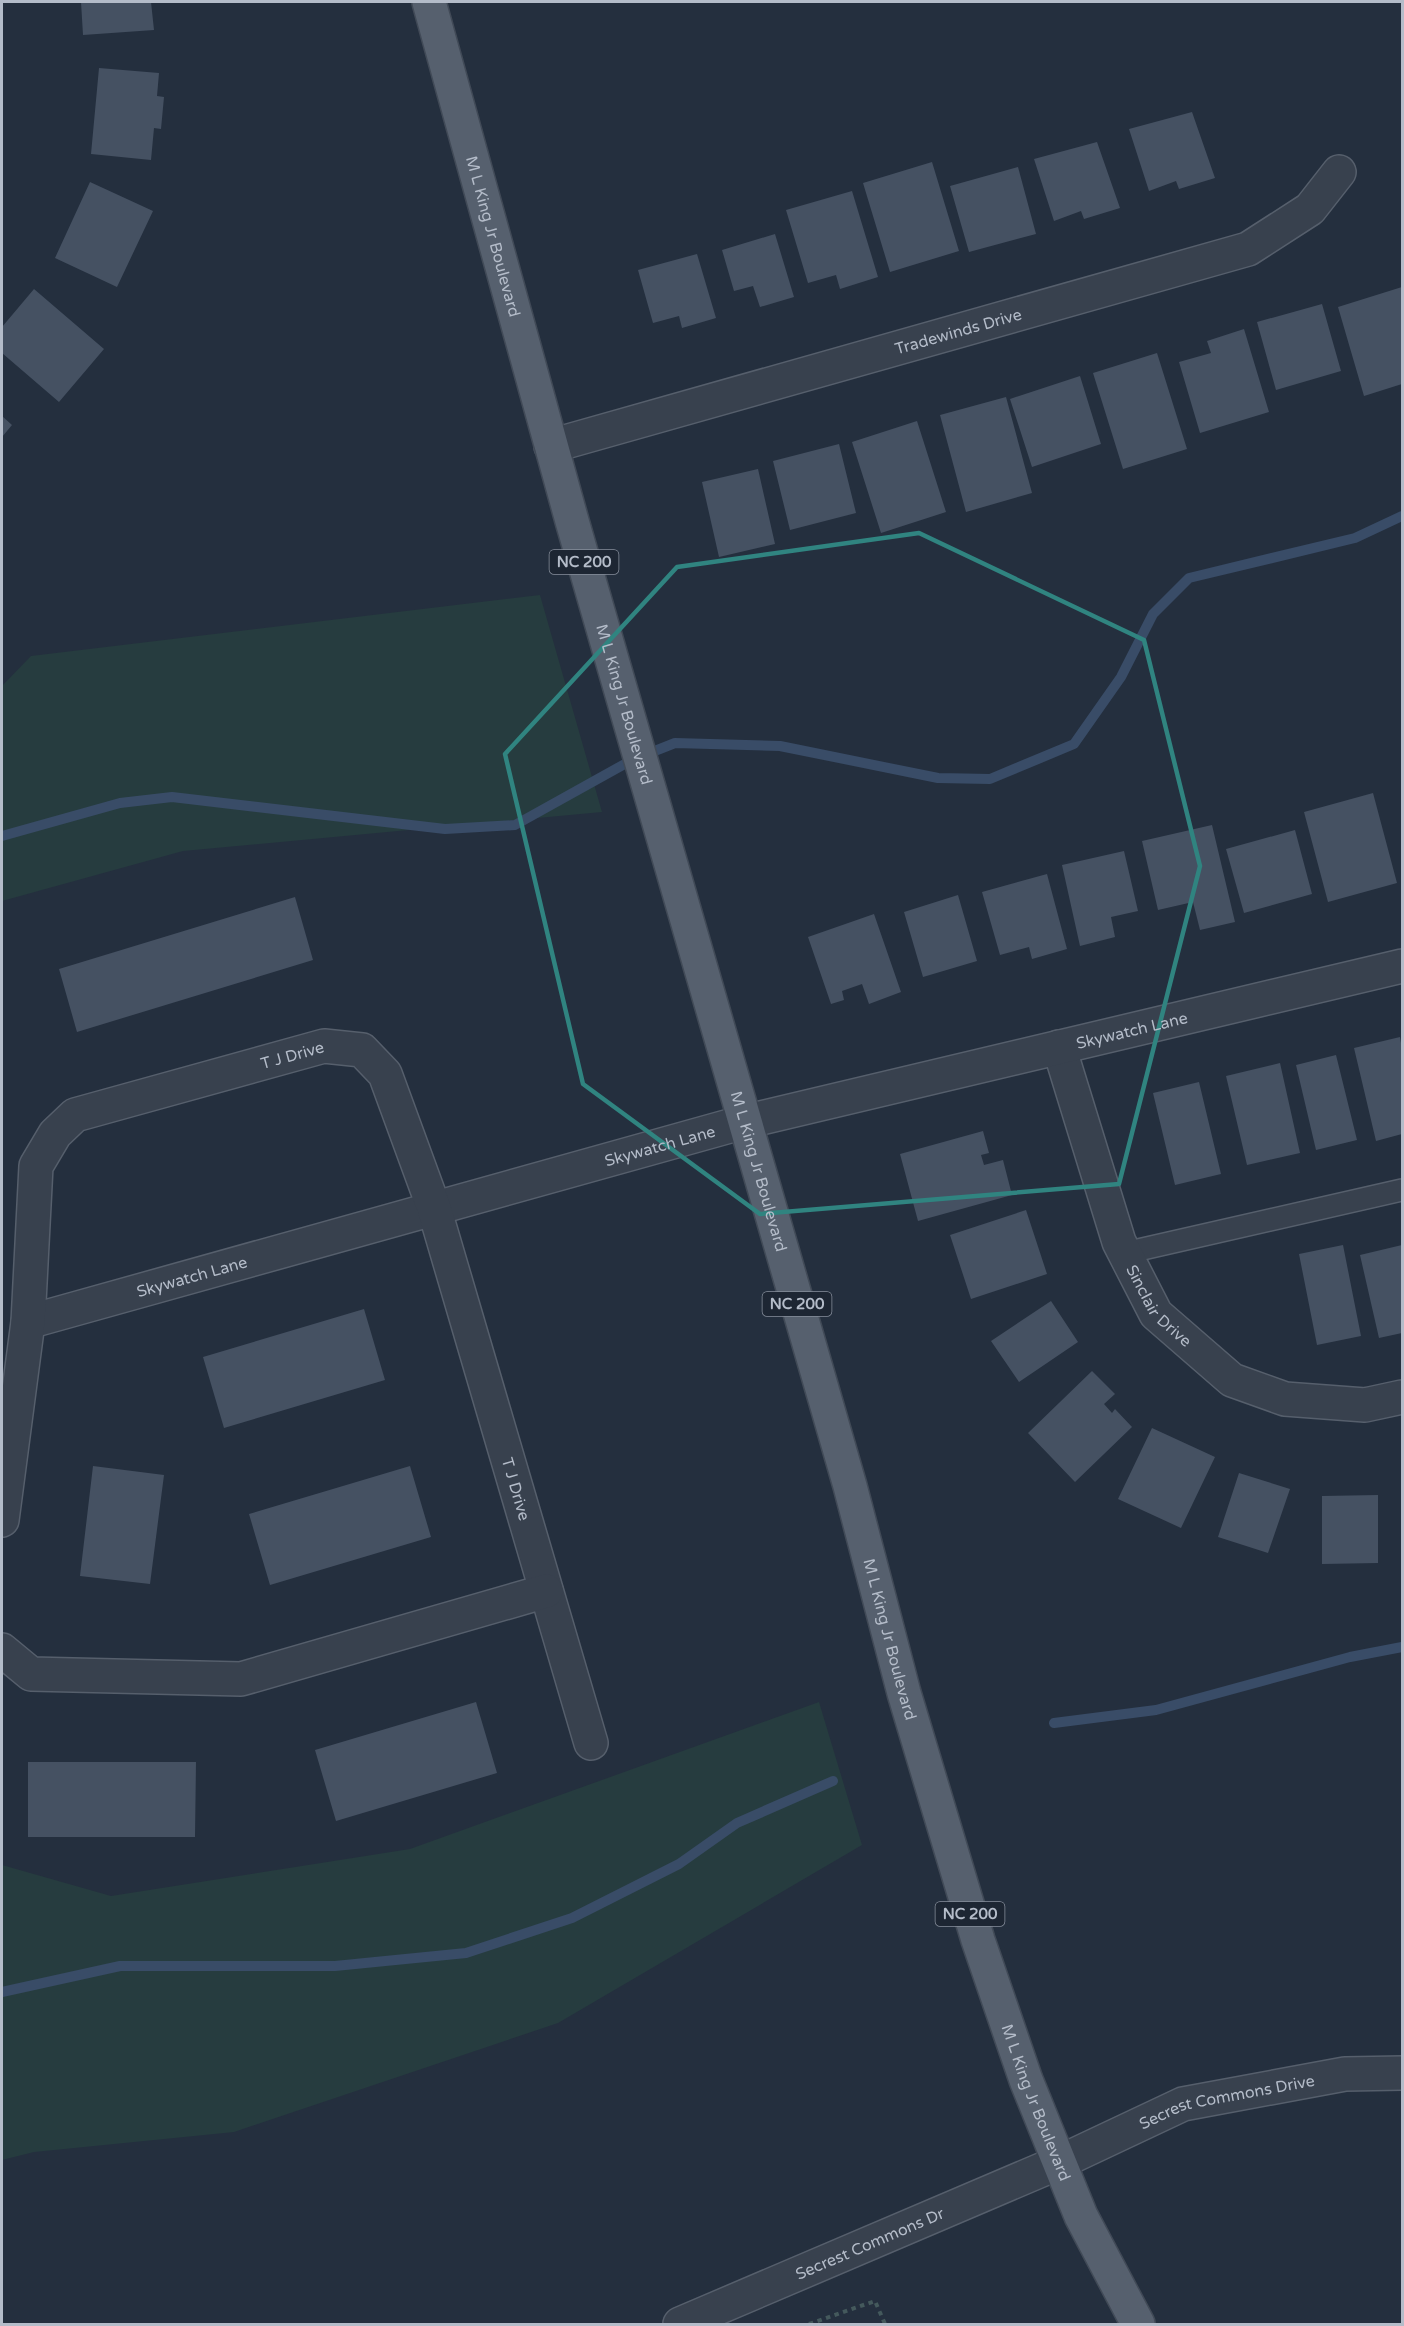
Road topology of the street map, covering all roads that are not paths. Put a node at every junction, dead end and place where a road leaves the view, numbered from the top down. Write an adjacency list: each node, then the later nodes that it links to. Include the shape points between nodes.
1 (429, 2): 3 (main road, M L King Jr Boulevard / NC 200)
2 (1339, 172): 3 (street, Tradewinds Drive, via 1310,208 1248,249)
3 (551, 446): 6 (main road, M L King Jr Boulevard / NC 200)
4 (1402, 966): 5 (street, Skywatch Lane)
5 (1059, 1047): 6 (street, Skywatch Lane); 9 (street, Sinclair Drive)
6 (744, 1122): 8 (street, Skywatch Lane); 17 (main road, M L King Jr Boulevard / NC 200, via 850,1486 904,1693 978,1940 1026,2080)
7 (1402, 1190): 9 (lane)
8 (434, 1208): 10 (street, Skywatch Lane); 10 (street, T J Drive, via 385,1074 362,1050 324,1046 75,1115 55,1134 36,1166); 13 (street, T J Drive)
9 (1125, 1253): 11 (street, Sinclair Drive, via 1156,1314 1232,1380 1285,1399 1365,1405)
10 (28, 1322): 12 (street, T J Drive)
11 (1402, 1397)
12 (2, 1520)
13 (546, 1591): 14 (street, via 241,1679 32,1674); 15 (street, T J Drive)
14 (2, 1650)
15 (591, 1743)
16 (1402, 2073): 17 (street, Secrest Commons Drive, via 1345,2074 1183,2104)
17 (1060, 2162): 18 (street, Secrest Commons Dr); 19 (main road, M L King Jr Boulevard / NC 200, via 1081,2216)
18 (680, 2325)
19 (1138, 2325)

